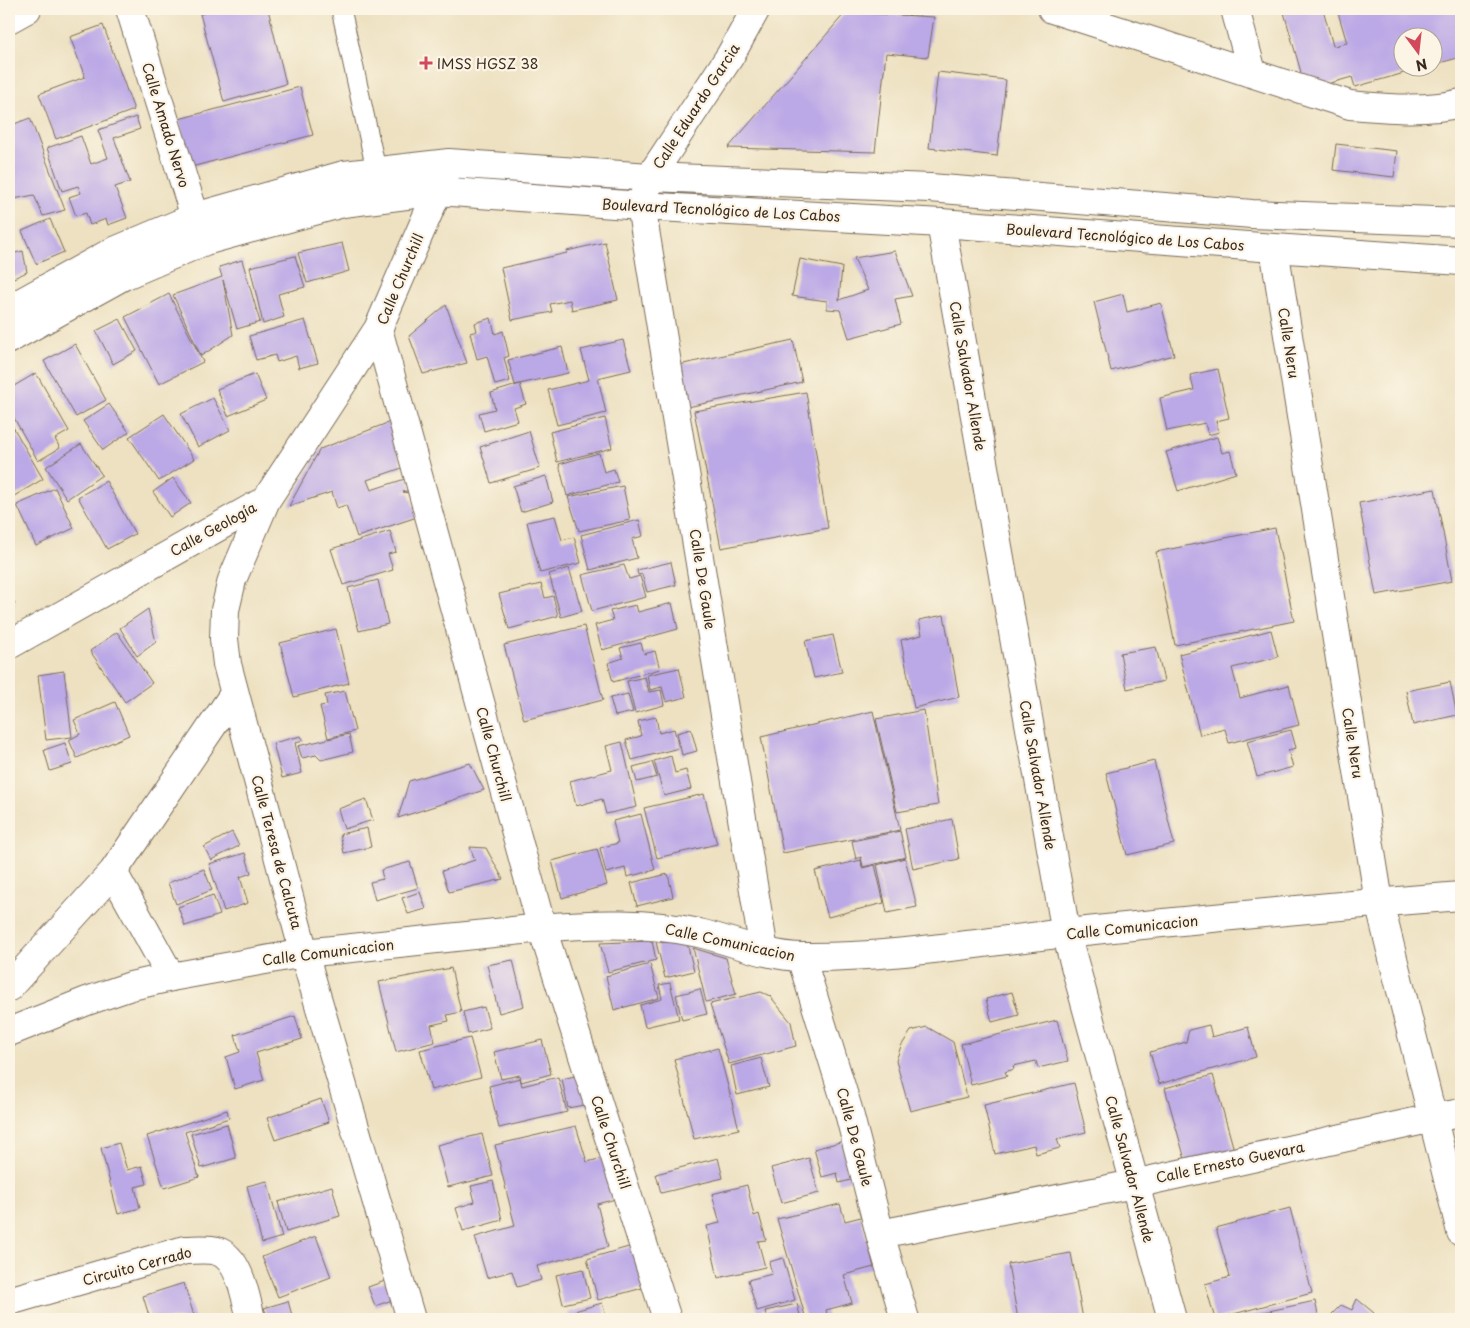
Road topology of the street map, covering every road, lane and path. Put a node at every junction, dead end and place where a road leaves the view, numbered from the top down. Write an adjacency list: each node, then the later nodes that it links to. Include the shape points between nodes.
1 (27, 9): 7 (street)
2 (130, 9): 18 (street, Calle Amado Nervo)
3 (340, 9): 11 (lane)
4 (756, 9): 12 (street, Calle Eduardo Garcia, via 730,56)
5 (1052, 9): 8 (street)
6 (1235, 9): 8 (street)
7 (9, 19)
8 (1252, 72): 9 (street, via 1350,105 1401,109)
9 (1461, 103)
10 (449, 163): 11 (street, Boulevard Tecnológico de Los Cabos); 12 (street, Boulevard Tecnológico de Los Cabos); 13 (street, Calle Churchill)
11 (376, 172): 14 (lane); 18 (street, Boulevard Tecnológico de Los Cabos, via 344,175)
12 (650, 177): 15 (street, Calle Eduardo Garcia); 16 (street, Boulevard Tecnológico de Los Cabos, via 930,188 1252,214)
13 (438, 191): 14 (street, Boulevard Tecnológico de Los Cabos); 15 (street, Boulevard Tecnológico de Los Cabos); 22 (street, Calle Churchill)
14 (383, 198): 18 (street, Boulevard Tecnológico de Los Cabos)
15 (641, 206): 17 (street, Boulevard Tecnológico de Los Cabos); 32 (street, Calle De Gaule)
16 (1461, 222)
17 (941, 223): 19 (street, Boulevard Tecnológico de Los Cabos); 31 (street, Calle Salvador Allende)
18 (200, 229): 21 (street, Boulevard Tecnológico de Los Cabos, via 110,253); 23 (street, Boulevard Tecnológico de Los Cabos)
19 (1274, 248): 20 (street, Boulevard Tecnológico de Los Cabos); 29 (street, Calle Neru)
20 (1461, 260)
21 (9, 308)
22 (378, 329): 24 (street, Calle Geología); 30 (street, Calle Churchill)
23 (9, 339)
24 (266, 500): 25 (street, Calle Geología); 26 (street, Calle Teresa de Calcuta, via 232,580 225,610 224,639)
25 (9, 645)
26 (234, 694): 27 (street); 33 (street, Calle Teresa de Calcuta)
27 (113, 872): 35 (street); 36 (street)
28 (1461, 896): 29 (street, Calle Comunicacion)
29 (1379, 902): 31 (street, Calle Comunicacion); 39 (street, Calle Neru)
30 (542, 928): 32 (street, Calle Comunicacion, via 611,924 661,926); 33 (street, Calle Comunicacion); 46 (street, Calle Churchill)
31 (1066, 933): 34 (street, Calle Comunicacion, via 888,954); 40 (street, Calle Salvador Allende)
32 (764, 951): 34 (street, Calle Comunicacion)
33 (304, 953): 35 (street, Calle Comunicacion); 45 (street, Calle Teresa de Calcuta)
34 (801, 957): 42 (street, Calle De Gaule, via 848,1109)
35 (171, 977): 37 (street, Calle Comunicacion, via 131,986)
36 (9, 988)
37 (9, 1032)
38 (1461, 1113): 39 (street, Calle Ernesto Guevara)
39 (1433, 1118): 40 (street, Calle Ernesto Guevara); 41 (street, Calle Neru)
40 (1134, 1184): 42 (street, Calle Ernesto Guevara); 48 (street, Calle Salvador Allende)
41 (1461, 1232)
42 (880, 1234): 47 (street, Calle De Gaule)
43 (9, 1301): 44 (street, Circuito Cerrado, via 185,1250 203,1249 218,1251 229,1258 240,1279)
44 (252, 1319)
45 (411, 1319)
46 (667, 1319)
47 (905, 1319)
48 (1172, 1319)

